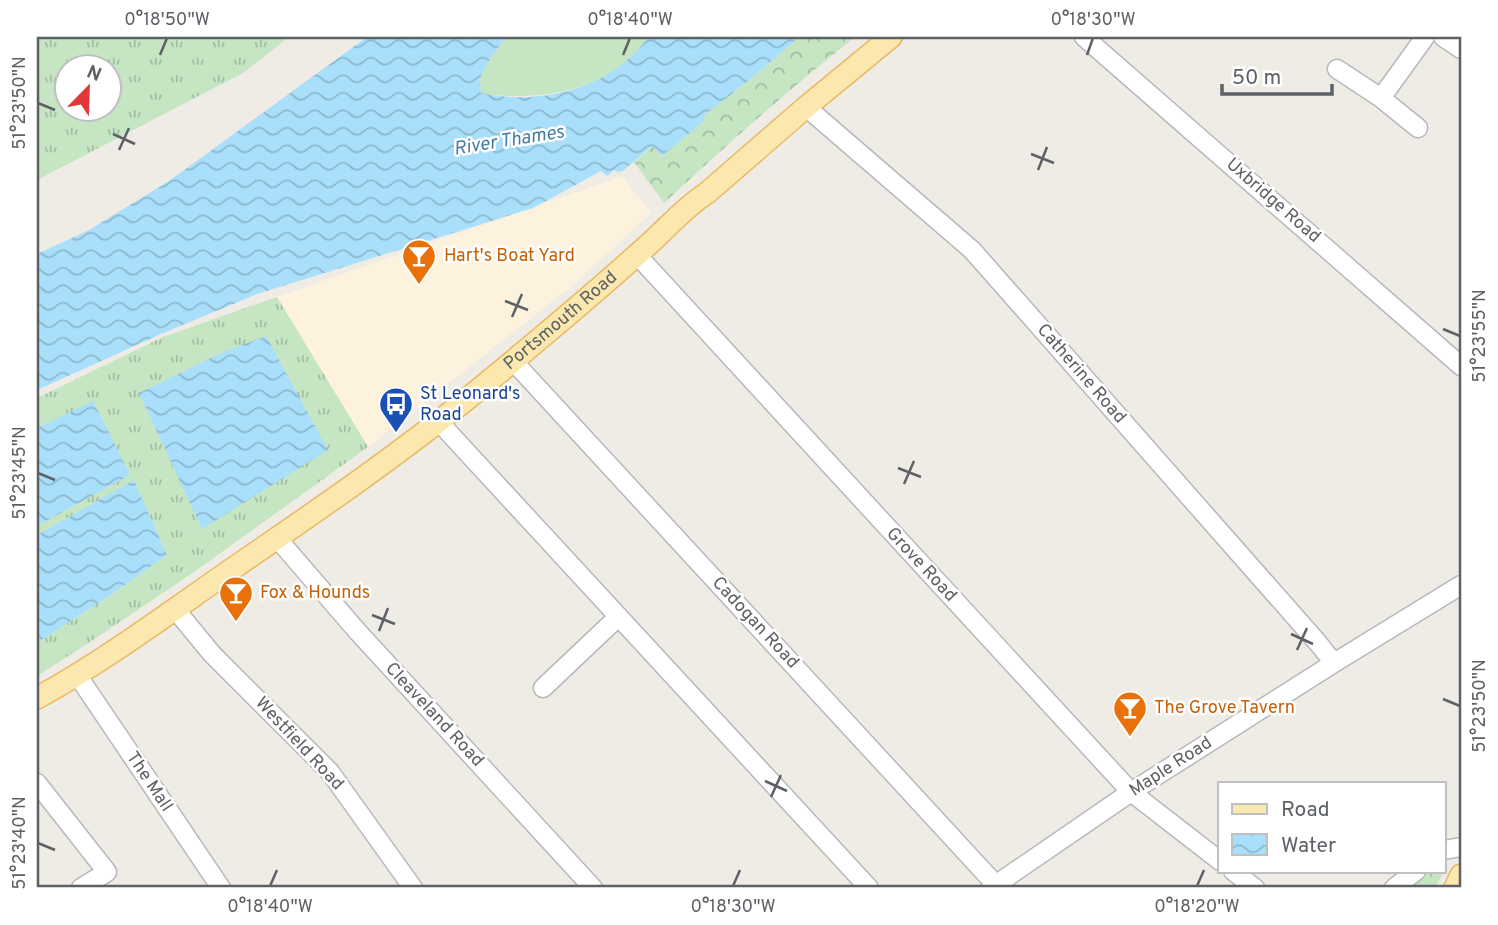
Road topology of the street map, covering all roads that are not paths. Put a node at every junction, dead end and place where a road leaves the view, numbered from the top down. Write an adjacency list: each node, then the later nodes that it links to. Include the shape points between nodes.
1 (891, 37): 8 (main road, Portsmouth Road)
2 (1084, 37): 12 (street, Uxbridge Road)
3 (1425, 37): 7 (street)
4 (1443, 37): 5 (street)
5 (1461, 49)
6 (1337, 69): 7 (street)
7 (1381, 98): 9 (street)
8 (806, 107): 10 (main road, Portsmouth Road); 18 (street, Catherine Road, via 972,250)
9 (1418, 128)
10 (636, 254): 11 (main road, Portsmouth Road); 23 (street, Grove Road)
11 (513, 361): 13 (main road, Portsmouth Road); 28 (street, Cadogan Road)
12 (1461, 366)
13 (439, 422): 14 (main road, Portsmouth Road); 17 (street)
14 (277, 538): 16 (main road, Portsmouth Road); 32 (street, Cleaveland Road)
15 (1461, 585): 18 (street, Maple Road)
16 (175, 609): 19 (main road, Portsmouth Road); 31 (street, Westfield Road, via 212,654 330,772)
17 (618, 617): 20 (street); 33 (street)
18 (1334, 663): 23 (street, Maple Road)
19 (78, 676): 21 (main road, Portsmouth Road); 30 (street, The Mall)
20 (543, 688)
21 (37, 698)
22 (37, 783): 29 (street, via 107,872)
23 (1131, 792): 24 (street, Grove Road); 28 (street, Maple Road)
24 (1218, 859)
25 (1234, 872): 34 (street)
26 (1415, 872): 35 (street)
27 (1461, 875): 36 (main road)
28 (993, 887)
29 (81, 888)
30 (221, 888)
31 (413, 888)
32 (593, 888)
33 (869, 888)
34 (1255, 888)
35 (1394, 888)
36 (1455, 888)

